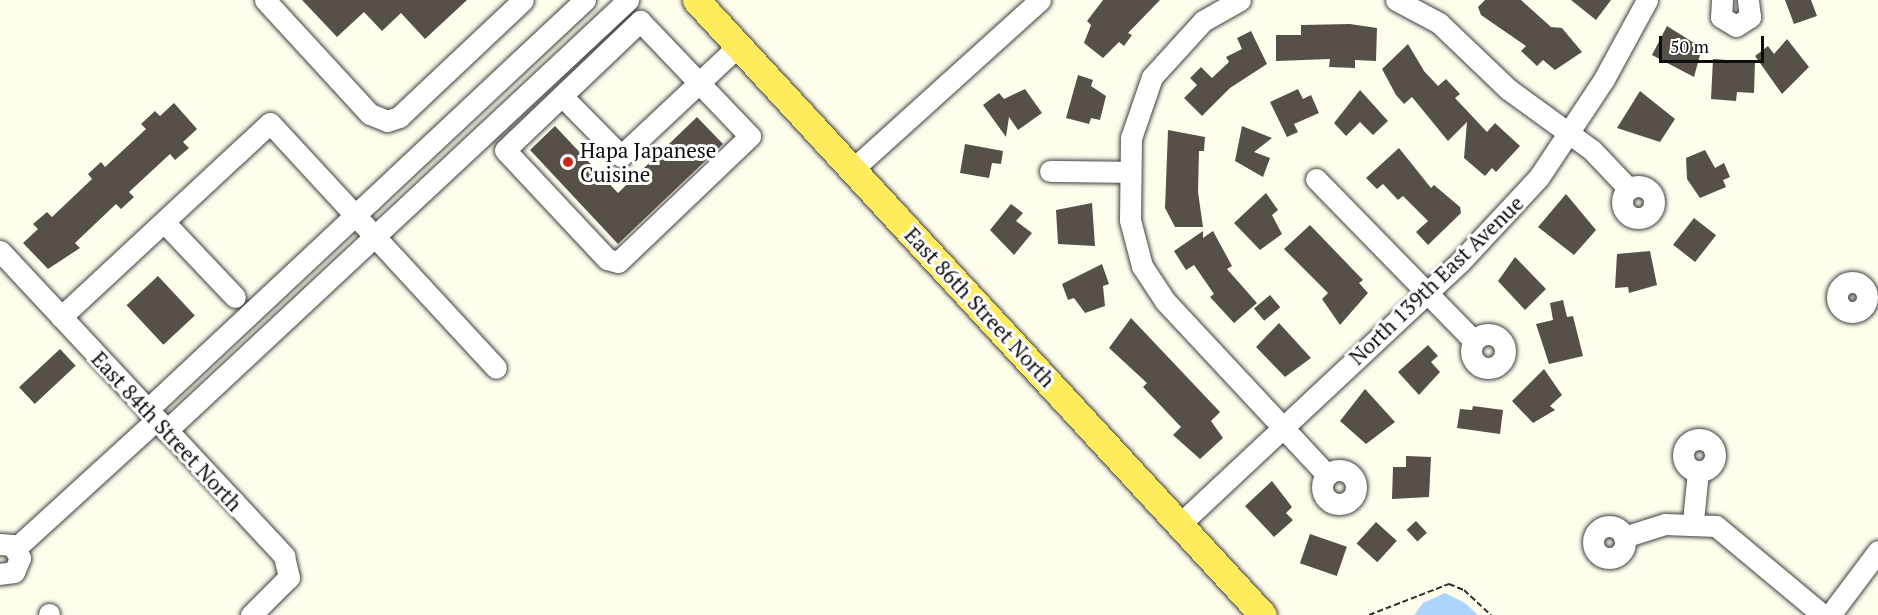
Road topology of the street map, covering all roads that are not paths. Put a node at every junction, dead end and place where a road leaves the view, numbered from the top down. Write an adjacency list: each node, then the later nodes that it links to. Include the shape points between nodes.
1 (266, 0): 2 (street, via 370,114 387,121 399,117)
2 (523, 0)
3 (585, 0): 21 (street)
4 (628, 0): 23 (street)
5 (696, 0): 12 (main road, East 86th Street North)
6 (1040, 0): 16 (street)
7 (1240, 0): 18 (street, via 1183,38 1144,93)
8 (1396, 0): 15 (street, via 1438,23 1508,89)
9 (1647, 0): 15 (street, North 139th East Avenue)
10 (1748, 0): 11 (street, via 1750,16 1736,26 1722,19)
11 (1720, 1)
12 (738, 46): 13 (street); 16 (main road, East 86th Street North)
13 (700, 82): 14 (street, via 621,156); 14 (street, via 640,21); 14 (street, via 750,136 618,262 607,259 505,150)
14 (562, 96)
15 (1570, 134): 20 (street); 25 (street, North 139th East Avenue, via 1502,219)
16 (853, 169): 35 (main road, East 86th Street North)
17 (1050, 171): 18 (street)
18 (1128, 172): 31 (street, via 1133,237 1152,283)
19 (1316, 179): 25 (street)
20 (1629, 189)
21 (355, 216): 22 (street, via 270,123); 23 (street); 30 (street)
22 (164, 222): 26 (street); 27 (street)
23 (375, 237): 29 (street); 30 (street)
24 (0, 251): 27 (street, East 84th Street North)
25 (1426, 294): 28 (street); 31 (street, North 139th East Avenue)
26 (235, 297)
27 (61, 317): 30 (street, East 84th Street North)
28 (1474, 342)
29 (496, 368)
30 (156, 420): 37 (street); 40 (street, East 84th Street North, via 289,565 282,588)
31 (1282, 427): 33 (street); 35 (street, North 139th East Avenue)
32 (1698, 471): 34 (street)
33 (1327, 475)
34 (1693, 521): 36 (street); 42 (street, via 1736,537)
35 (1180, 524): 41 (main road, East 86th Street North)
36 (1624, 537)
37 (8, 546): 39 (street, via 17,568)
38 (1878, 551): 43 (street)
39 (0, 574)
40 (251, 615)
41 (1263, 615)
42 (1823, 615)
43 (1830, 615)

